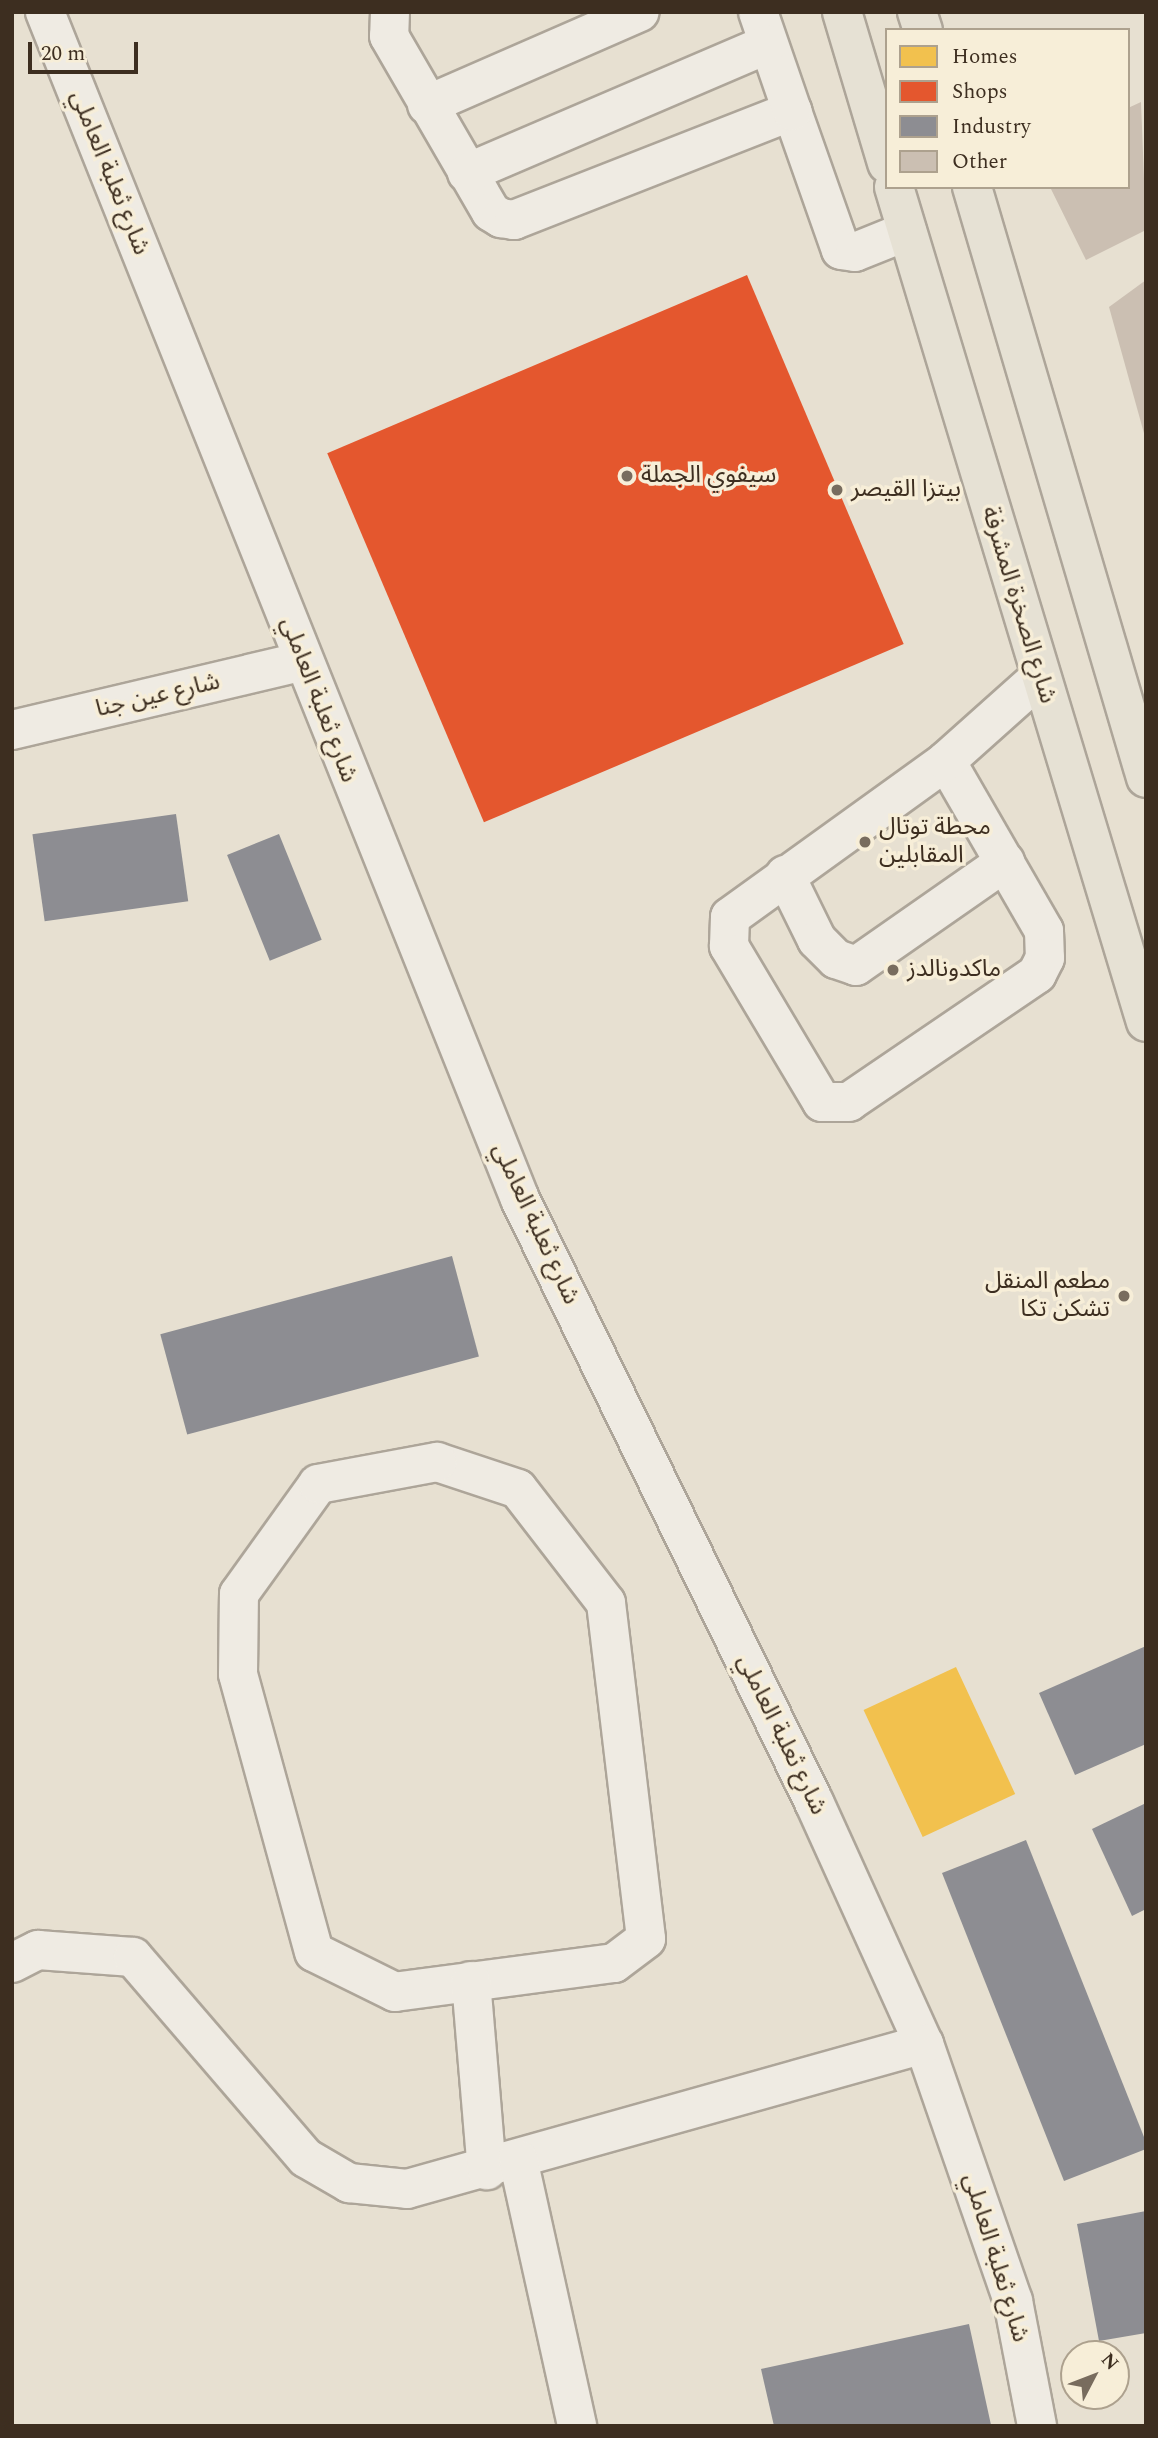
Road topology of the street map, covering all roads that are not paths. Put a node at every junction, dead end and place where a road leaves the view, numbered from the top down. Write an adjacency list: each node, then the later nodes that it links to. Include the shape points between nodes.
1 (45, 12): 14 (street, شارع ثعلبة العاملي)
2 (390, 12): 7 (street, via 389,36)
3 (640, 12): 5 (street)
4 (842, 12): 9 (main road)
5 (578, 24): 7 (street)
6 (763, 28): 8 (street); 10 (street)
7 (427, 105): 10 (street)
8 (792, 111): 10 (street, via 514,220 491,212); 13 (street, via 832,241 841,250 855,252)
9 (885, 156)
10 (467, 173)
11 (895, 189): 13 (main road, شارع الصخرة المشرفة)
12 (973, 189): 18 (main road)
13 (907, 231): 15 (main road, شارع الصخرة المشرفة)
14 (303, 661): 16 (street, شارع عين جنا); 24 (street, شارع ثعلبة العاملي, via 520,1199 814,1802)
15 (1040, 677): 17 (street); 21 (main road, شارع الصخرة المشرفة)
16 (12, 730)
17 (946, 761): 19 (street); 20 (street)
18 (1146, 778)
19 (1005, 862): 20 (street, via 856,966 836,959 817,940); 20 (street, via 1044,931 1045,958 1037,974 849,1102 837,1104 822,1102 725,929 730,917)
20 (785, 875)
21 (1146, 1022)
22 (12, 1963): 25 (street, via 38,1950 133,1957 268,2120 306,2158 349,2183 407,2189)
23 (471, 1981): 23 (street, via 614,1963 646,1939 606,1603 518,1489 437,1462 318,1484 239,1594 238,1674 314,1952 396,1992); 25 (street)
24 (924, 2044): 25 (street); 27 (street, شارع ثعلبة العاملي, via 1013,2301)
25 (502, 2165): 26 (street)
26 (577, 2426)
27 (1037, 2426)

